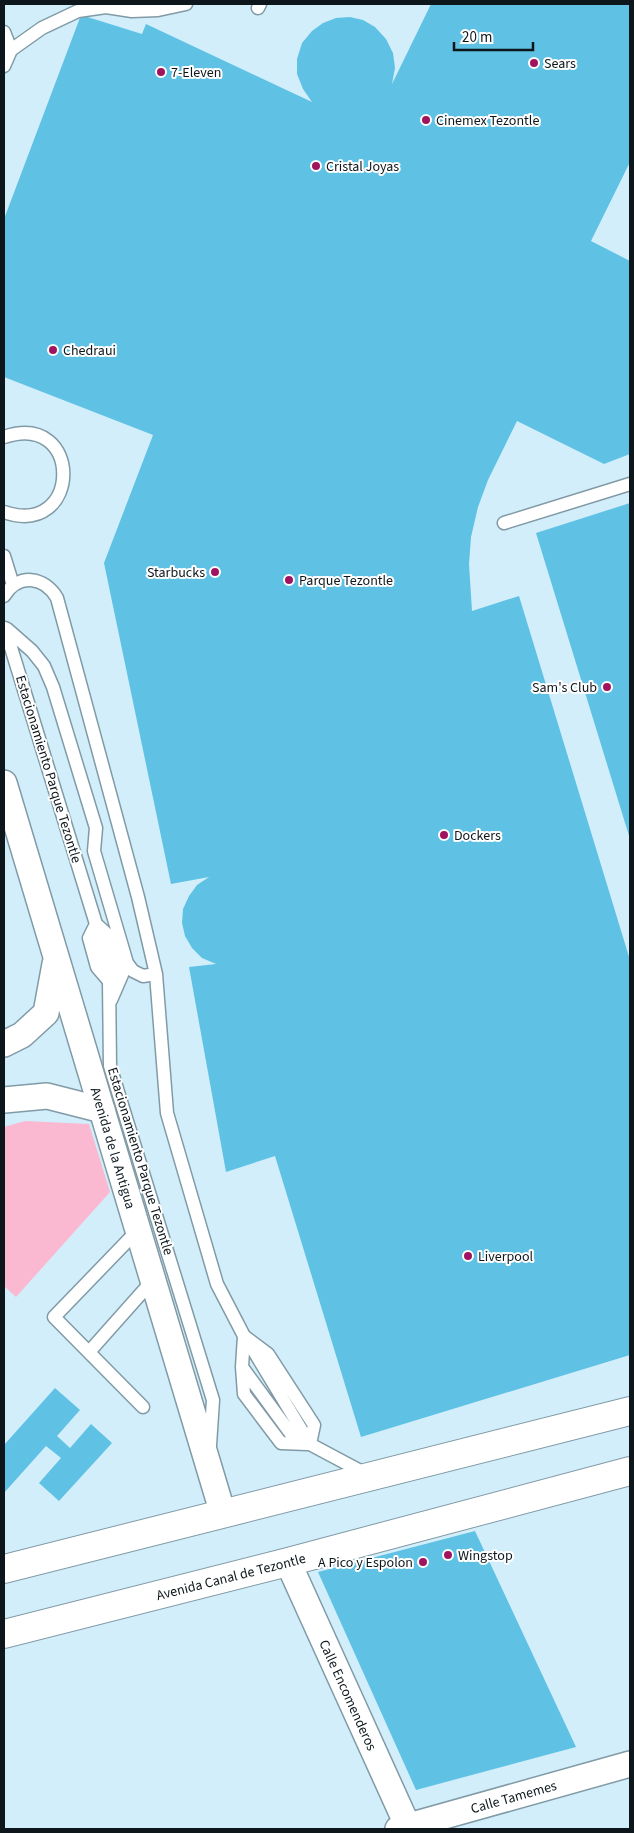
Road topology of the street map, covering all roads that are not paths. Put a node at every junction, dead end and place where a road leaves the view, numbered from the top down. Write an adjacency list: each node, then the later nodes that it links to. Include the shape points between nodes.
1 (186, 4): 3 (lane, via 158,10 106,7 78,11 42,28)
2 (4, 32): 3 (lane)
3 (11, 50): 4 (lane)
4 (4, 66)
5 (4, 437): 7 (lane, via 30,433 43,438 54,446 64,470 59,495 51,505 28,516)
6 (630, 484): 8 (lane)
7 (4, 512)
8 (504, 523)
9 (4, 556): 10 (lane)
10 (13, 585): 11 (lane); 16 (lane, via 35,580 49,587 57,598)
11 (4, 596)
12 (5, 626): 15 (lane, Estacionamiento Parque Tezontle, via 44,666 53,687 96,828 94,851); 17 (lane, Estacionamiento Parque Tezontle, via 96,924 107,965)
13 (4, 783): 14 (street, Avenida de la Antigua)
14 (56, 959): 18 (street, via 46,1014 22,1035); 20 (street, Avenida de la Antigua)
15 (127, 964): 16 (lane, via 143,976); 17 (lane)
16 (156, 974): 23 (lane, via 167,1113 217,1284)
17 (110, 1002): 28 (lane, Estacionamiento Parque Tezontle, via 110,1066 214,1400)
18 (4, 1044)
19 (4, 1100): 20 (street, via 47,1096)
20 (102, 1110): 21 (street, Avenida de la Antigua)
21 (138, 1230): 22 (street, Avenida de la Antigua); 24 (lane, via 54,1317)
22 (153, 1280): 24 (lane); 28 (street, Avenida de la Antigua)
23 (244, 1336): 27 (lane); 27 (lane, via 242,1367 291,1434)
24 (89, 1352): 25 (lane)
25 (143, 1407)
26 (630, 1411): 30 (main road)
27 (310, 1444): 30 (lane)
28 (208, 1462): 31 (street, Avenida de la Antigua)
29 (630, 1471): 32 (main road, Avenida Canal de Tezontle)
30 (370, 1476): 31 (main road)
31 (223, 1514): 33 (main road)
32 (288, 1562): 34 (main road, Avenida Canal de Tezontle); 36 (street, Calle Encomenderos)
33 (4, 1569)
34 (4, 1634)
35 (630, 1764): 36 (street, Calle Tamemes)
36 (405, 1828)

